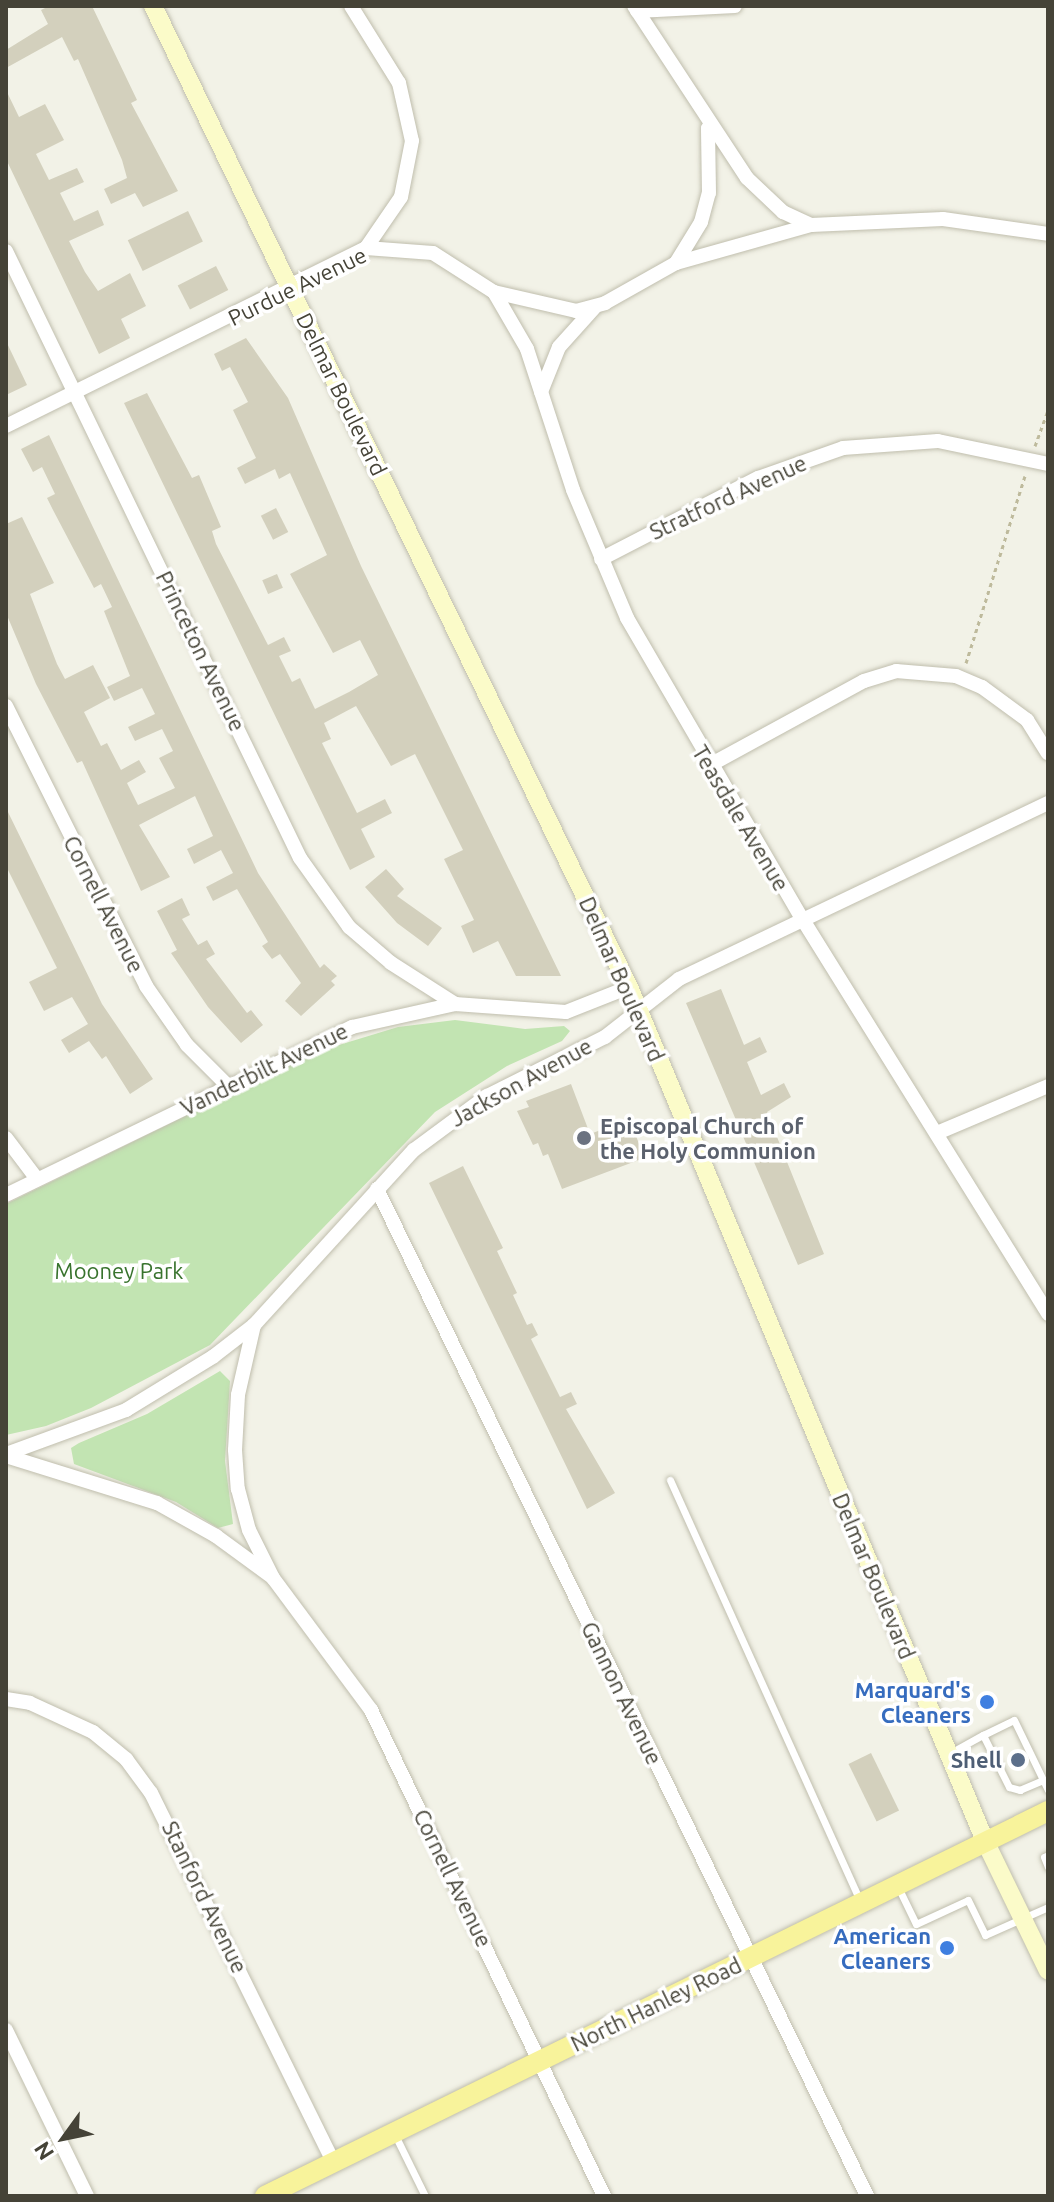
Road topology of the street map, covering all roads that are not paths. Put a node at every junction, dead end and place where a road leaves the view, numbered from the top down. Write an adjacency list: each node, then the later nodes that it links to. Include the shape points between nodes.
1 (153, 6): 11 (main road, Delmar Boulevard)
2 (351, 6): 8 (street, via 399,83 412,141 401,197)
3 (735, 6): 4 (street)
4 (636, 9): 5 (street)
5 (706, 121): 6 (street, via 766,199); 10 (street, via 709,193 701,222)
6 (811, 225): 7 (street, Purdue Avenue, via 943,219); 10 (street, Purdue Avenue)
7 (1048, 234)
8 (366, 248): 11 (street, Purdue Avenue); 12 (street, Purdue Avenue, via 433,253)
9 (6, 251): 14 (street, Princeton Avenue)
10 (676, 263): 13 (street, Purdue Avenue)
11 (291, 288): 14 (street, Purdue Avenue); 24 (main road, Delmar Boulevard)
12 (494, 292): 13 (street, Purdue Avenue, via 551,309); 15 (street, Teasdale Avenue, via 517,325)
13 (596, 307): 15 (street, Purdue Avenue, via 559,347)
14 (76, 393): 16 (street, Purdue Avenue); 25 (street, Princeton Avenue, via 320,890 349,927 391,963)
15 (541, 393): 18 (street, Teasdale Avenue)
16 (6, 426)
17 (1048, 464): 18 (street, Stratford Avenue, via 938,441 843,448 758,478)
18 (601, 559): 21 (street, Teasdale Avenue, via 627,618)
19 (6, 706): 27 (street, Cornell Avenue, via 146,986 187,1045)
20 (1048, 753): 21 (street, via 1027,720 1006,701 960,678 896,671 864,681)
21 (710, 765): 23 (street, Teasdale Avenue)
22 (1048, 803): 23 (street, Jackson Avenue)
23 (803, 920): 26 (street, Jackson Avenue, via 679,979); 29 (street, Teasdale Avenue)
24 (629, 987): 25 (street, Vanderbilt Avenue, via 566,1012); 26 (main road, Delmar Boulevard)
25 (455, 1004): 27 (street, Vanderbilt Avenue, via 352,1027)
26 (639, 1012): 32 (street, Jackson Avenue, via 605,1037 525,1075 449,1121); 41 (main road, Delmar Boulevard)
27 (228, 1086): 31 (street, Vanderbilt Avenue)
28 (1048, 1086): 29 (street)
29 (937, 1133): 34 (street, Teasdale Avenue)
30 (6, 1138): 31 (street)
31 (37, 1179): 33 (street, Vanderbilt Avenue)
32 (377, 1189): 35 (street, Jackson Avenue); 52 (street, Gannon Avenue)
33 (6, 1195)
34 (1048, 1314)
35 (254, 1325): 36 (street, Jackson Avenue, via 176,1382 126,1410); 38 (street, Cornell Avenue, via 238,1395 238,1489 249,1530)
36 (6, 1455): 38 (street, Cornell Avenue, via 157,1503 216,1536)
37 (670, 1480): 49 (lane)
38 (273, 1578): 55 (street, Cornell Avenue, via 371,1710)
39 (6, 1699): 57 (street, Stanford Avenue, via 40,1707 93,1732 126,1759 151,1793)
40 (983, 1735): 41 (lane); 42 (lane, via 1009,1787 1020,1790); 42 (lane, via 1014,1720 1019,1740)
41 (948, 1753): 45 (main road, Delmar Boulevard)
42 (1043, 1780): 43 (lane)
43 (1048, 1790)
44 (1048, 1811): 45 (main road, North Hanley Road)
45 (985, 1841): 48 (main road, North Hanley Road); 51 (main road, Delmar Boulevard)
46 (1048, 1855): 47 (lane)
47 (1048, 1867)
48 (897, 1885): 49 (main road, North Hanley Road); 51 (lane, via 916,1924 968,1900 985,1935)
49 (861, 1903): 52 (main road, North Hanley Road)
50 (1048, 1907): 51 (lane)
51 (1022, 1919): 53 (main road, Delmar Boulevard)
52 (751, 1957): 55 (main road, North Hanley Road); 62 (street, Gannon Avenue)
53 (1048, 1971)
54 (6, 2030): 58 (street)
55 (542, 2060): 56 (main road, North Hanley Road); 61 (street, Cornell Avenue)
56 (394, 2133): 57 (main road, North Hanley Road); 60 (lane)
57 (334, 2163): 59 (main road, North Hanley Road)
58 (87, 2196)
59 (265, 2196)
60 (425, 2196)
61 (604, 2196)
62 (867, 2196)

